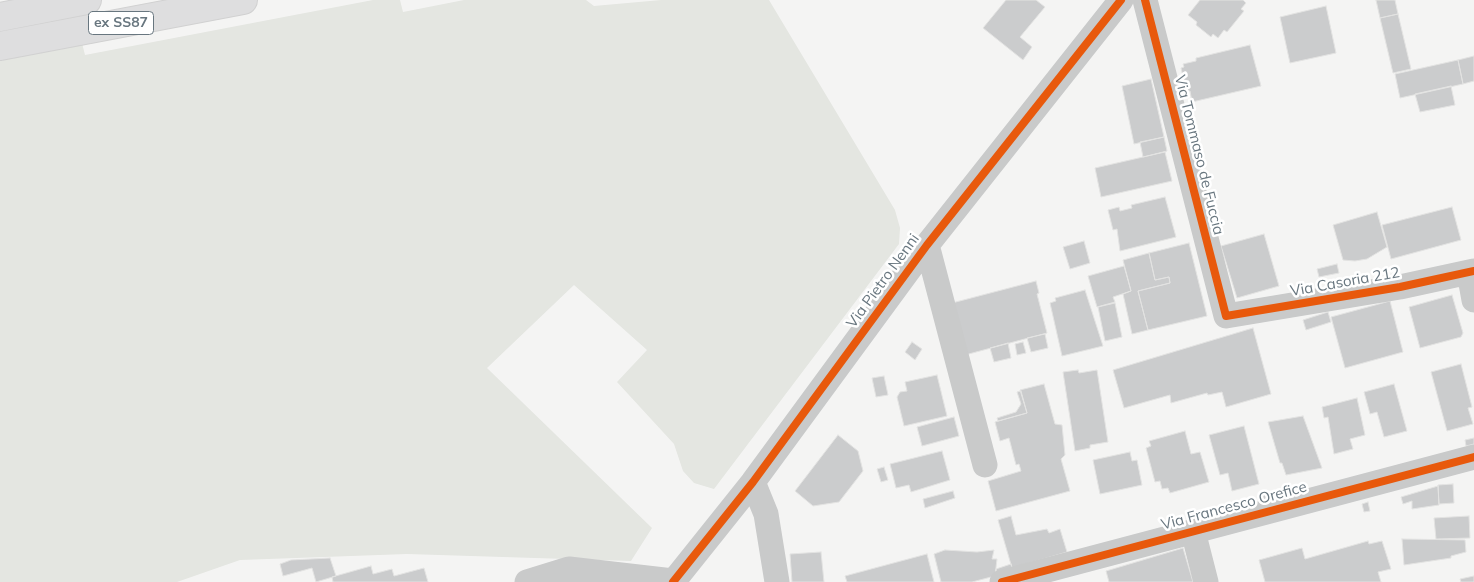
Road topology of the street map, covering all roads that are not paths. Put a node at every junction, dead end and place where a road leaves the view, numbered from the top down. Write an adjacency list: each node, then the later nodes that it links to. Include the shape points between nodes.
1 (86, 0): 5 (highway, ex SS87)
2 (243, 0): 6 (highway, ex SS87)
3 (1121, 0): 7 (street, Via Pietro Nenni)
4 (1145, 0): 10 (street, Via Tommaso de Fuccia)
5 (0, 17)
6 (0, 46)
7 (926, 245): 12 (street, Via Pietro Nenni); 13 (street, Via Pietro Nenni)
8 (1471, 272): 9 (street); 10 (street, Via Casoria 212)
9 (1474, 300)
10 (1226, 316)
11 (1474, 457): 14 (street, Via Francesco Orefice)
12 (985, 465)
13 (753, 482): 16 (street, Via Pietro Nenni); 17 (street, via 766,514)
14 (1193, 531): 18 (street, Via Francesco Orefice); 19 (street)
15 (527, 582): 16 (street, via 570,569)
16 (673, 582)
17 (777, 582)
18 (1002, 582)
19 (1206, 582)

